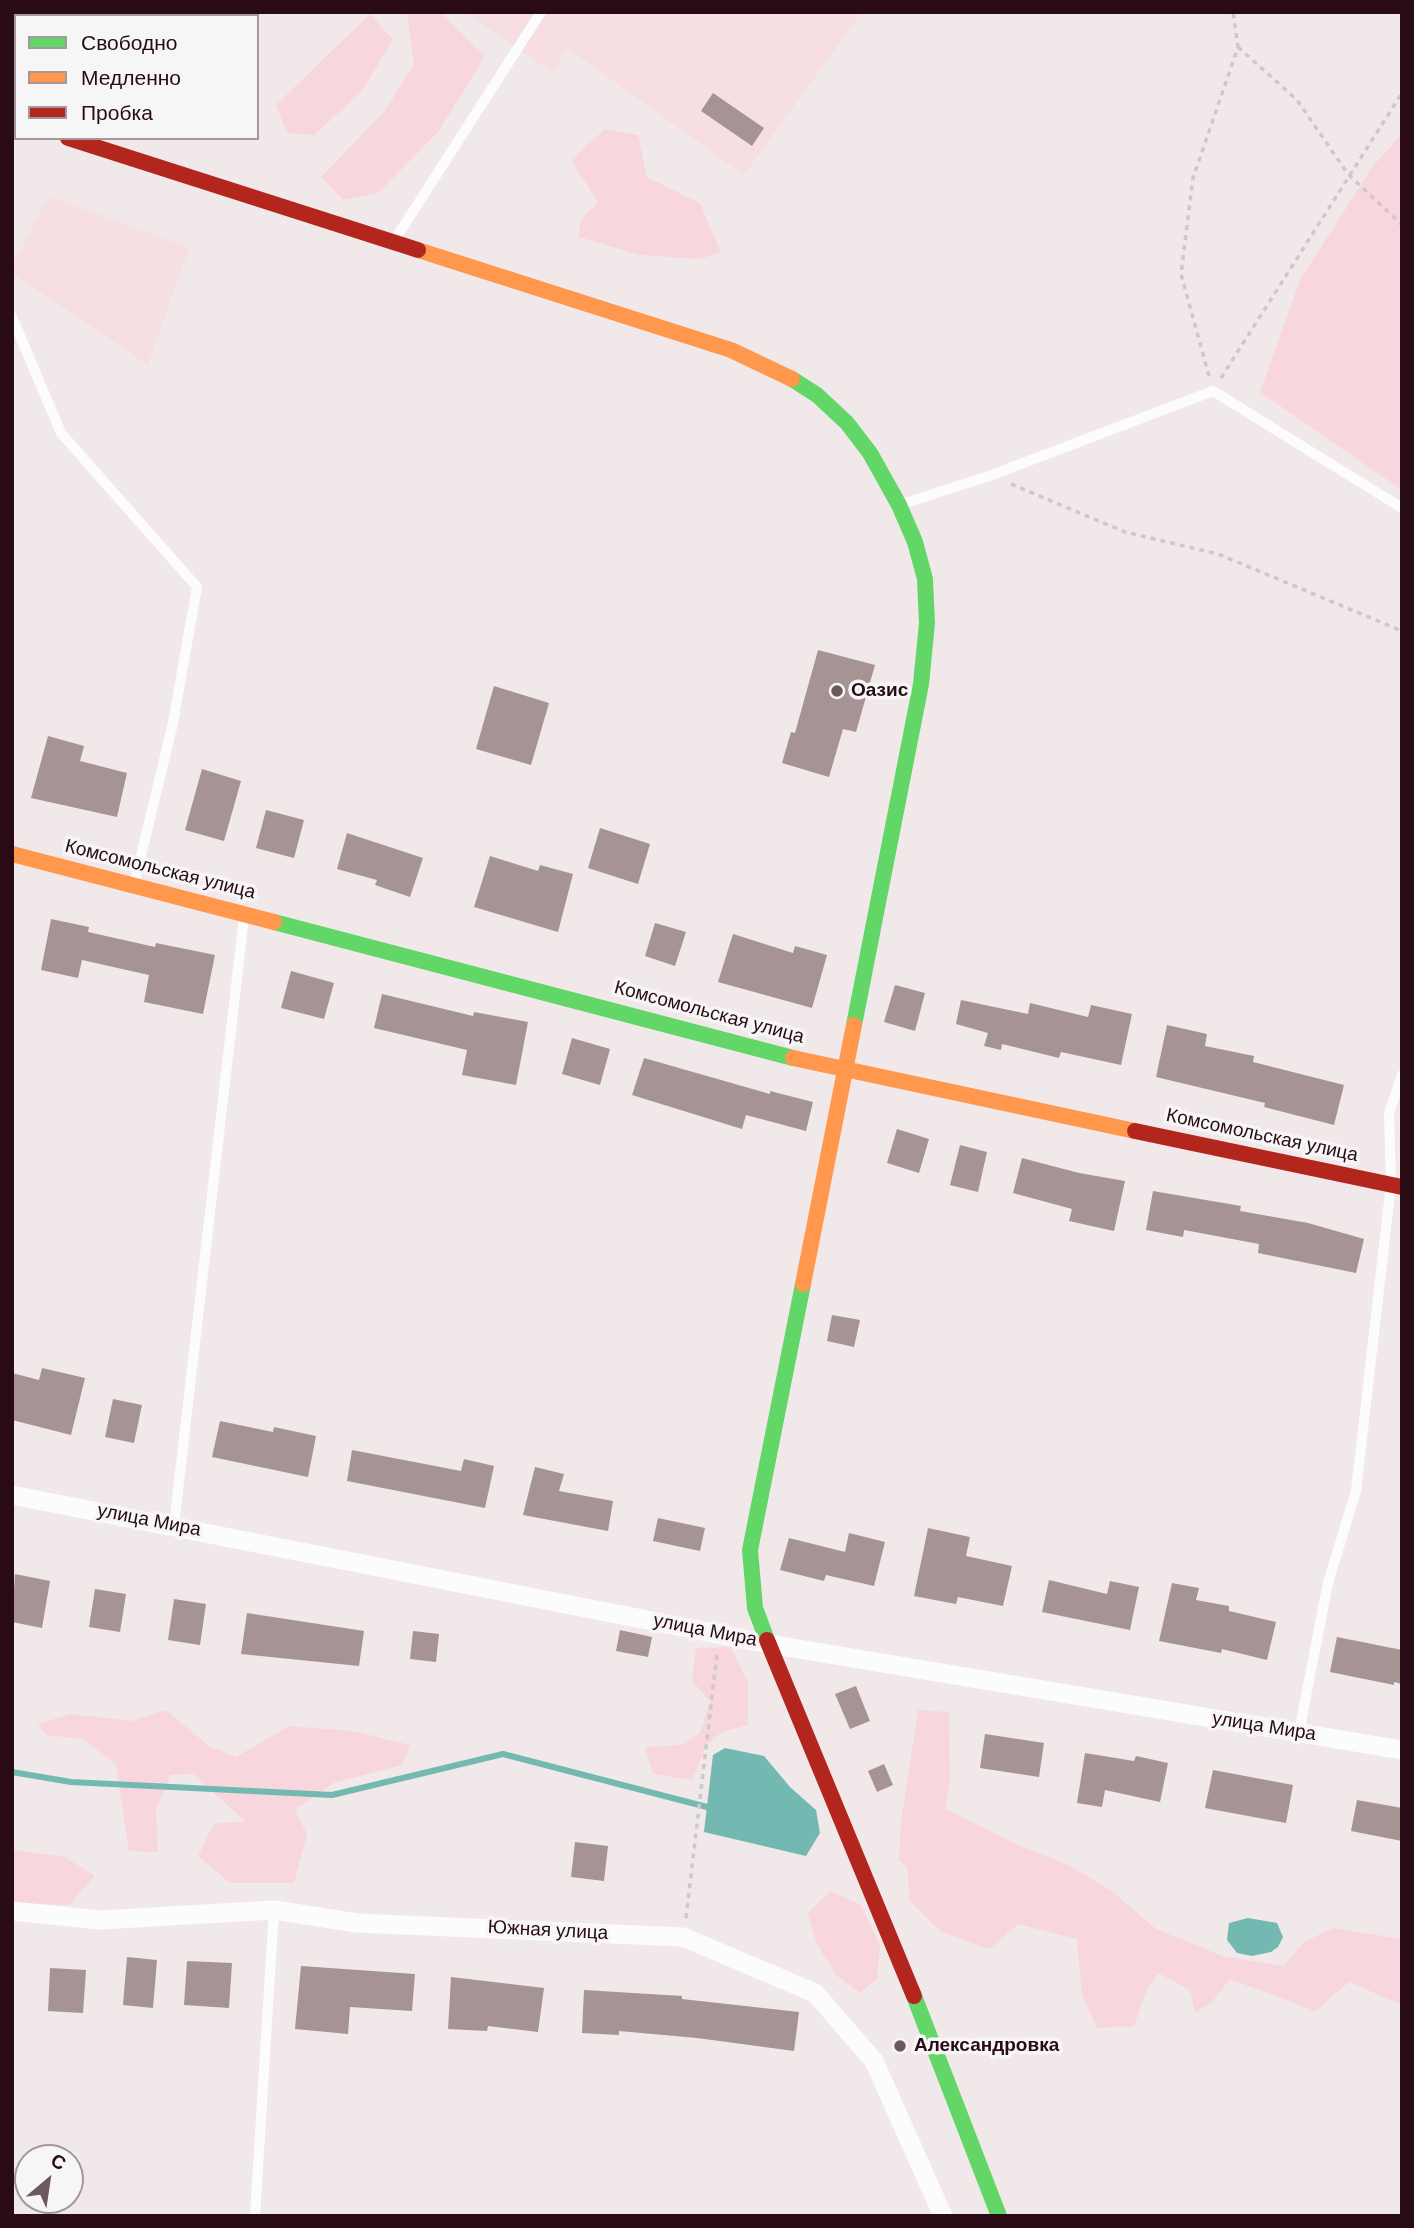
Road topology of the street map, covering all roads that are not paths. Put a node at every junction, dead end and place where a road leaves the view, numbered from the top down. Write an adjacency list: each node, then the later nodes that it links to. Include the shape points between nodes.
1 (541, 12): 3 (lane)
2 (74, 140): 3 (main road)
3 (393, 242): 5 (main road, via 731,350 785,374 847,423)
4 (12, 317): 8 (lane, via 61,433 197,587 173,723)
5 (899, 505): 6 (lane, via 1213,391); 10 (main road, via 925,579 927,623 921,684)
6 (1402, 508)
7 (12, 854): 8 (main road, Комсомольская улица)
8 (134, 885): 9 (main road, Комсомольская улица)
9 (245, 913): 10 (main road, Комсомольская улица); 14 (lane)
10 (845, 1071): 12 (main road, Комсомольская улица); 15 (main road, via 750,1550 755,1608)
11 (1402, 1075): 12 (lane, via 1389,1113)
12 (1396, 1186): 16 (lane, via 1356,1491 1328,1583)
13 (12, 1495): 14 (street, улица Мира)
14 (174, 1525): 15 (street, улица Мира)
15 (769, 1644): 16 (street, улица Мира); 22 (main road, via 929,2031)
16 (1299, 1732): 17 (street, улица Мира)
17 (1402, 1750)
18 (274, 1910): 19 (street, Южная улица, via 100,1920); 20 (lane); 21 (street, Южная улица, via 357,1923 683,1937 815,1993 874,2061)
19 (12, 1911)
20 (255, 2216)
21 (943, 2216)
22 (999, 2216)

